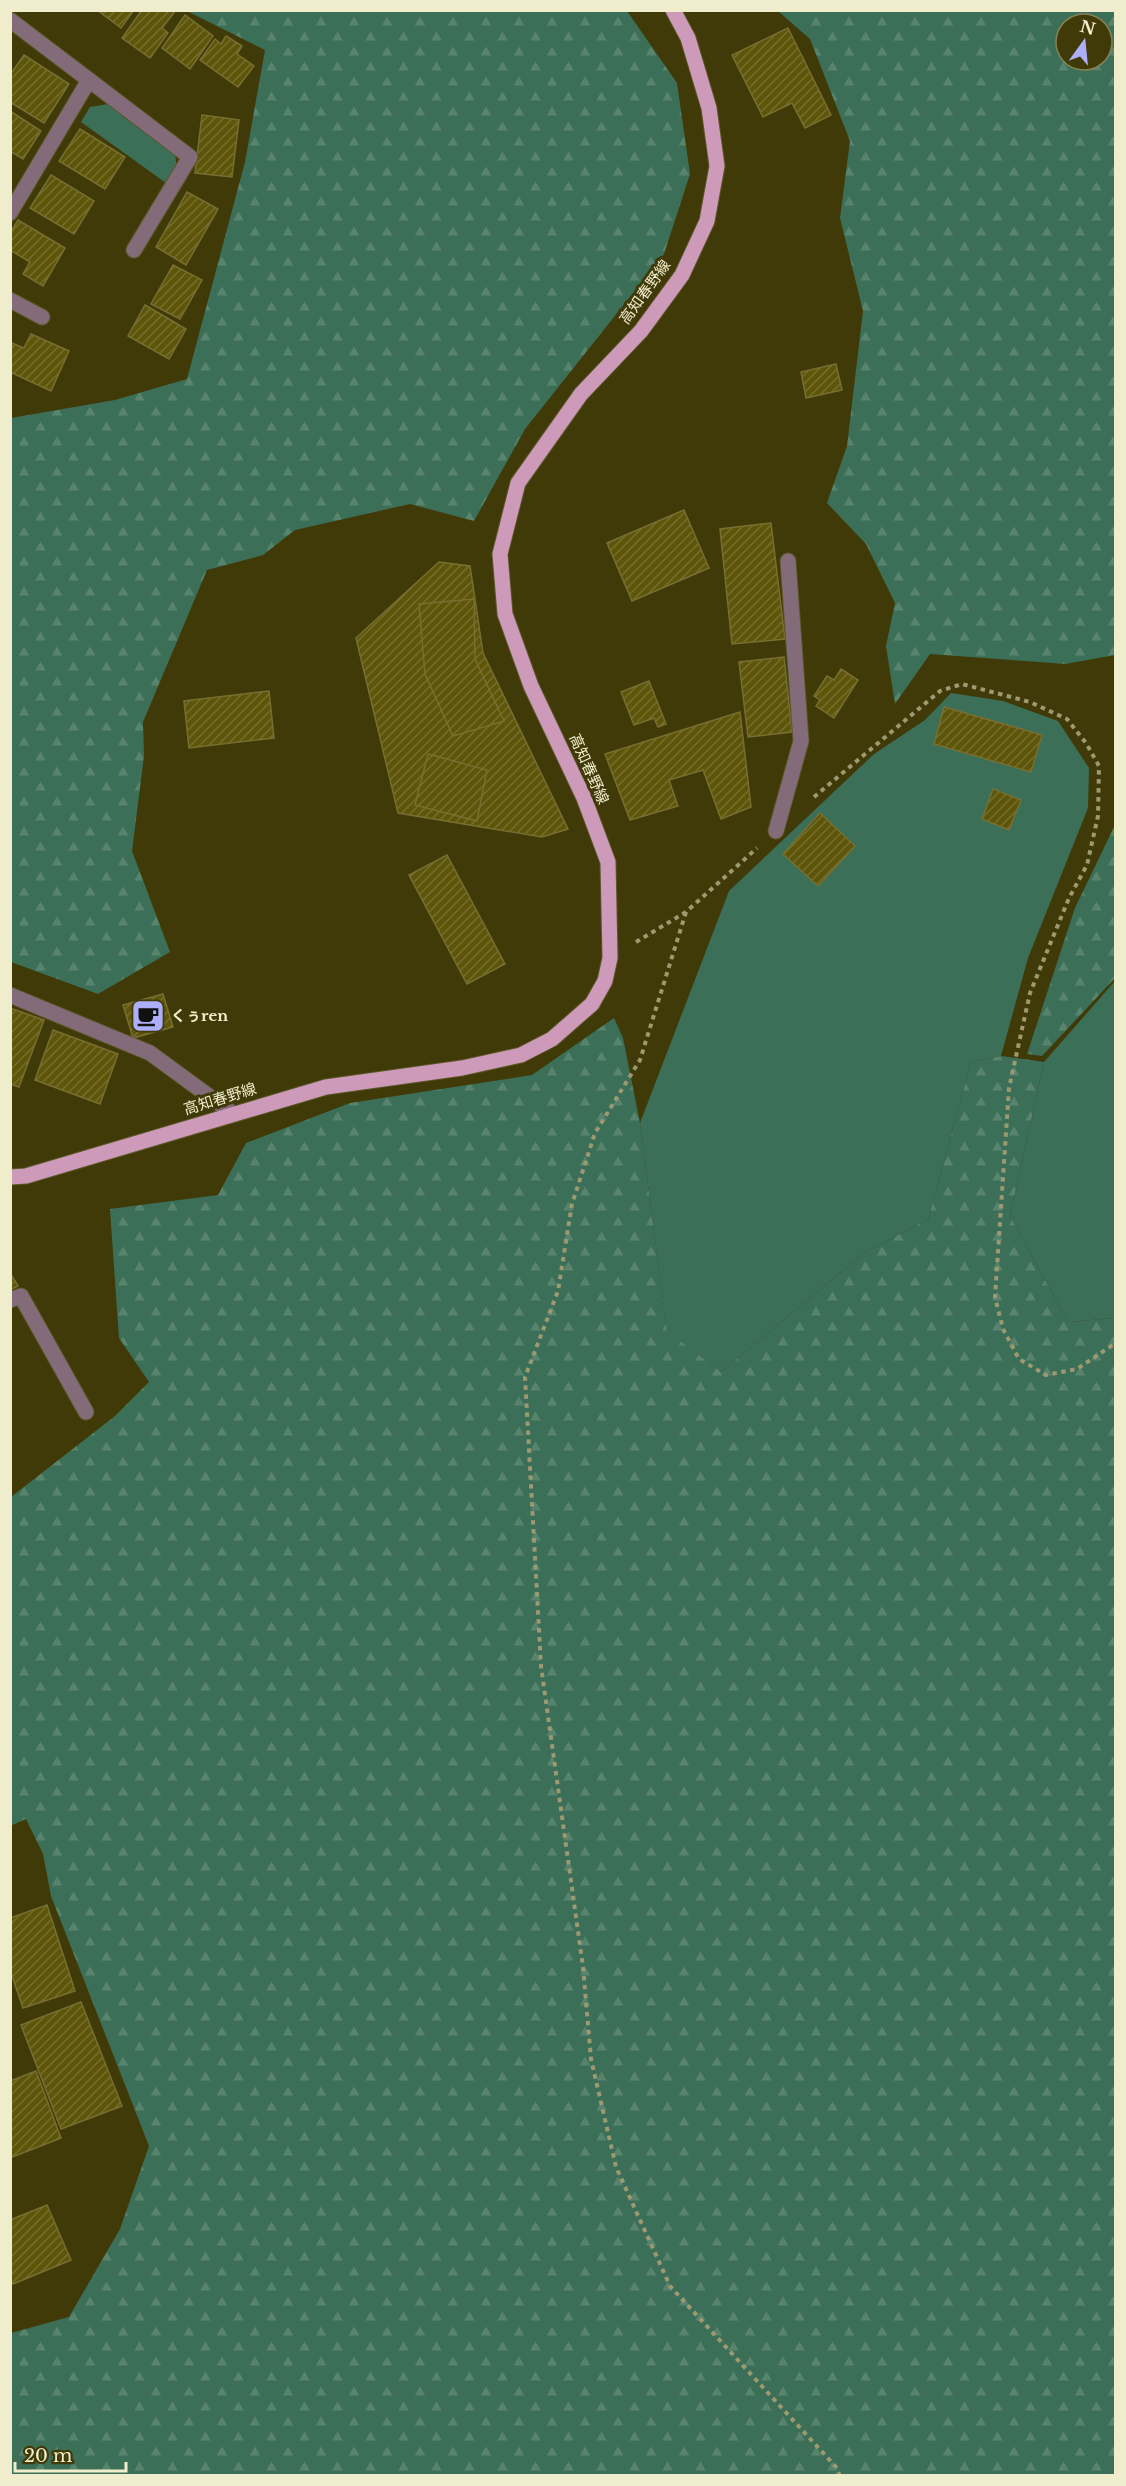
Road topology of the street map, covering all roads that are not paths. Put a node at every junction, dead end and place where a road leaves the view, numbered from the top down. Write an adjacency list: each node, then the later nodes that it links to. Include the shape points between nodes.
1 (673, 10): 11 (main road, 高知春野線, via 688,38 709,108 717,166 707,221 682,275 648,322 581,394 518,483 500,554 505,614 531,686 584,798 608,862 610,958 605,981 592,1004 552,1039 521,1055 462,1068 326,1087)
2 (10, 20): 3 (street)
3 (88, 80): 4 (street); 5 (street, via 190,157)
4 (10, 213)
5 (134, 250)
6 (10, 300): 7 (street)
7 (42, 317)
8 (788, 561): 9 (street, via 801,741)
9 (776, 831)
10 (10, 995): 11 (street, via 150,1053)
11 (232, 1113): 12 (main road, 高知春野線, via 26,1176)
12 (10, 1177)
13 (10, 1300): 14 (street, via 21,1296)
14 (86, 1412)

